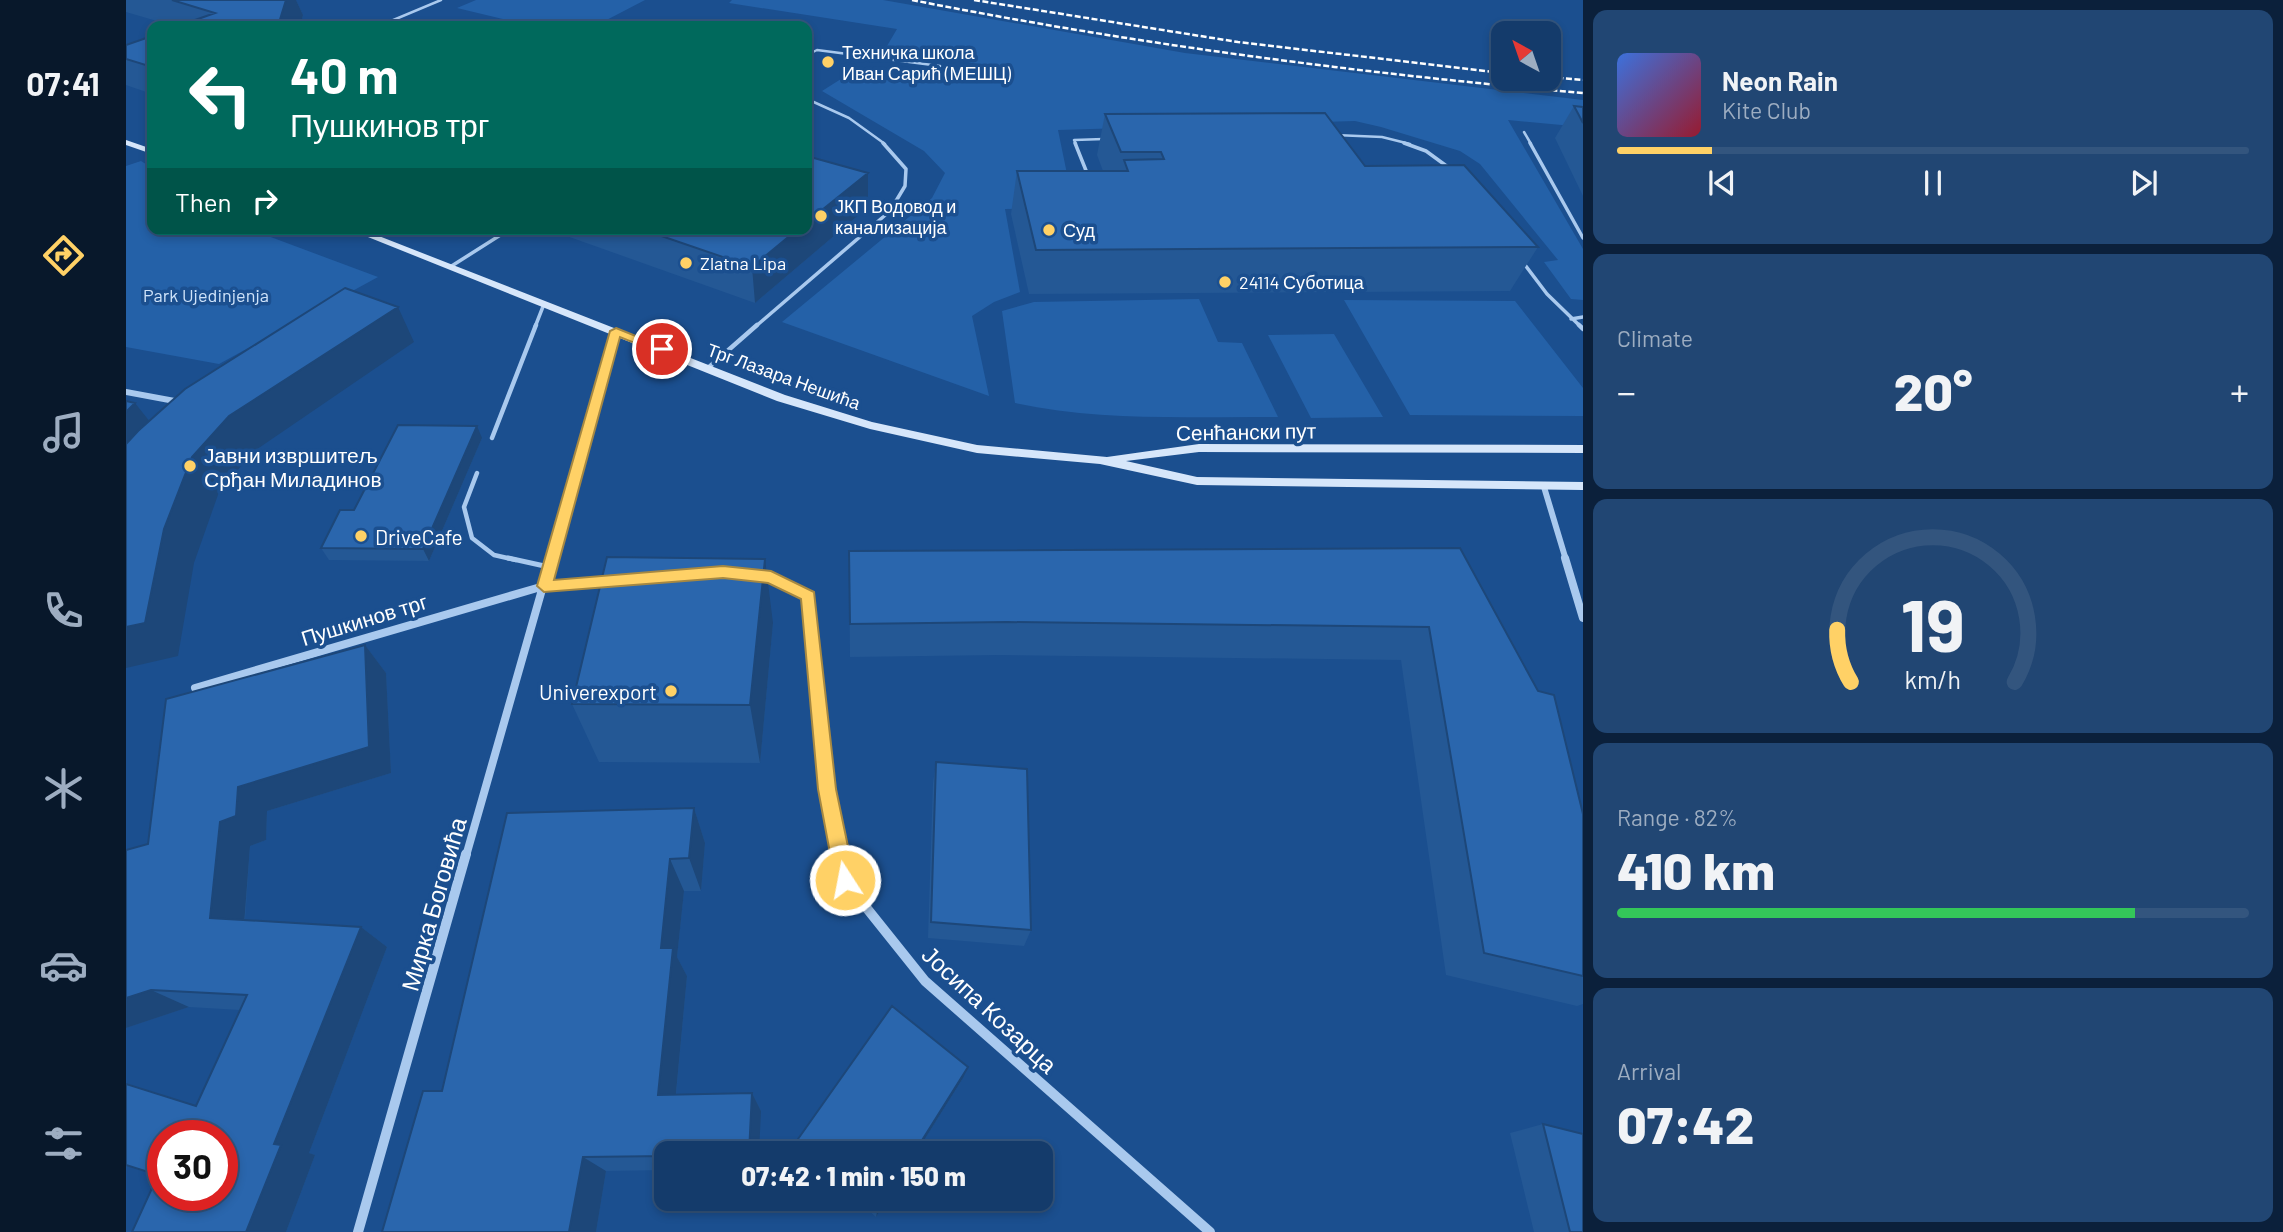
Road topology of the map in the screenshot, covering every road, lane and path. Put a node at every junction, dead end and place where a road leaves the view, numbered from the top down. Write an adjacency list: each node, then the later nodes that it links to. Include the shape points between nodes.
1 (441, 0): 2 (lane)
2 (391, 21)
3 (812, 52): 4 (lane)
4 (940, 66)
5 (812, 101): 23 (lane, via 856,122 884,143 906,169 905,186 890,211)
6 (1524, 132): 15 (lane)
7 (1332, 135): 11 (lane, via 1373,134 1397,139 1422,149)
8 (1115, 139): 12 (lane, via 1074,140)
9 (126, 142): 10 (main road)
10 (147, 150)
11 (1456, 174)
12 (1092, 186)
13 (367, 235): 17 (main road, Трг Лазара Нешића)
14 (501, 235): 17 (lane)
15 (1583, 238)
16 (1514, 250): 20 (lane)
17 (450, 267): 18 (main road, Трг Лазара Нешића)
18 (544, 304): 22 (main road, Трг Лазара Нешића); 26 (lane)
19 (1583, 317): 20 (lane)
20 (1571, 319): 21 (lane)
21 (1583, 329)
22 (616, 331): 23 (main road, Трг Лазара Нешића); 32 (street)
23 (708, 368): 28 (main road, Трг Лазара Нешића, via 781,398 870,425 977,449)
24 (126, 392): 25 (street)
25 (191, 404)
26 (492, 438)
27 (1583, 449): 28 (main road, Сенћански пут, via 1199,448)
28 (1100, 460): 31 (main road, Сенћански пут, via 1197,481)
29 (477, 473): 32 (lane, via 464,507 472,538 494,555)
30 (1583, 486): 31 (main road, Сенћански пут)
31 (1544, 487): 36 (street)
32 (549, 568): 35 (street)
33 (747, 574): 39 (street, Јосипа Козарца, via 771,577 808,596 827,789 845,880 925,981)
34 (627, 580): 35 (street, Пушкинов трг)
35 (544, 586): 37 (street, Пушкинов трг); 38 (street, Мирка Боговића)
36 (1583, 618)
37 (195, 688)
38 (358, 1232)
39 (1210, 1232)

